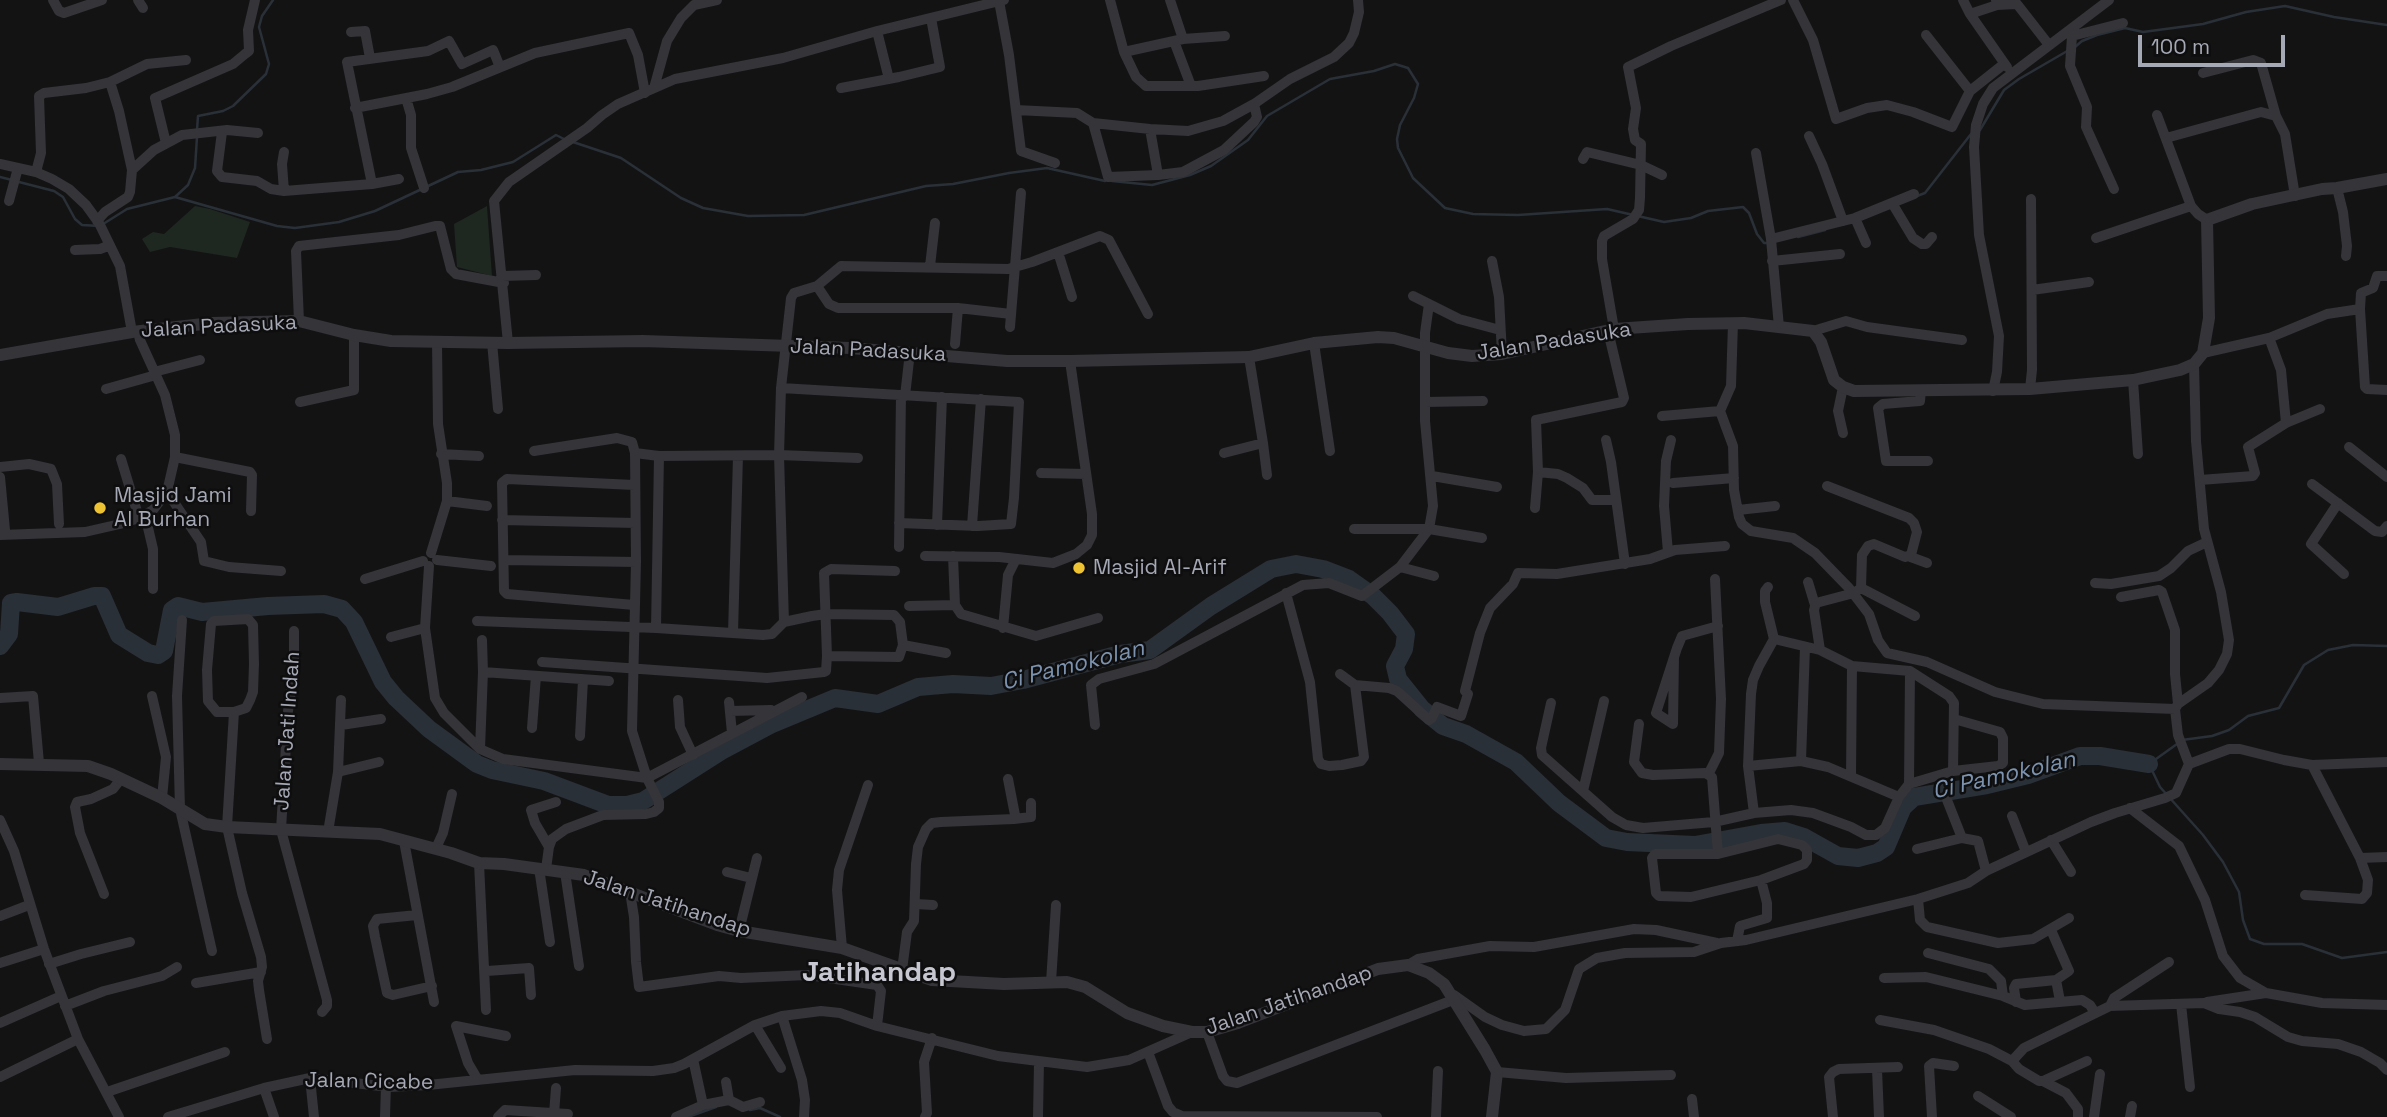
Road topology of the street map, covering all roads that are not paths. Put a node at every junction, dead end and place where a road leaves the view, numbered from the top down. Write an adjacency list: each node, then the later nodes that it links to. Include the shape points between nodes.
1 (53, 0): 2 (street, via 64,13)
2 (102, 0)
3 (255, 0): 51 (street, via 245,54 233,64 155,97)
4 (717, 0): 13 (street)
5 (1002, 0): 16 (street); 42 (street)
6 (1110, 0): 25 (street)
7 (1170, 0): 23 (street)
8 (1358, 0): 40 (street, via 1349,43 1334,57)
9 (1781, 0): 57 (street, via 1629,66 1636,108 1633,130)
10 (1793, 0): 38 (street, via 1812,40 1836,119 1887,106 1952,127)
11 (1963, 0): 15 (street)
12 (2109, 0): 20 (street)
13 (705, 1): 37 (street, via 687,10 667,41)
14 (1996, 2): 15 (street); 24 (street, via 2017,4)
15 (1970, 14): 28 (street)
16 (930, 18): 18 (street); 33 (street, via 940,67)
17 (2123, 23): 20 (street)
18 (877, 31): 33 (street); 37 (street, via 783,58 676,79)
19 (351, 32): 26 (street, via 365,31)
20 (2070, 33): 24 (street); 68 (street, via 2070,66 2087,107 2086,127)
21 (1926, 35): 38 (street)
22 (1225, 36): 23 (street)
23 (1178, 40): 25 (street); 35 (street)
24 (2049, 45): 30 (street)
25 (1124, 52): 35 (street, via 1136,77 1146,86)
26 (370, 58): 29 (street, via 428,51 449,41 462,64 493,50); 41 (street, via 347,62)
27 (186, 60): 34 (street, via 139,66)
28 (2004, 64): 30 (street); 38 (street)
29 (500, 67): 37 (street, via 535,53 628,33); 39 (street, via 452,87)
30 (2012, 73): 142 (street, via 1993,88 1983,104 1974,139 1979,234 1999,336)
31 (2203, 74): 44 (street, via 2259,61)
32 (1264, 76): 35 (street)
33 (889, 79): 36 (street)
34 (110, 82): 59 (street); 60 (street, via 39,96 41,153)
35 (1191, 86)
36 (841, 88)
37 (650, 91): 97 (street, via 602,115 509,182 494,201)
38 (1970, 91)
39 (406, 98): 41 (street); 66 (street, via 411,149)
40 (1254, 104): 46 (street, via 1223,121 1188,131); 62 (street, via 1254,122 1224,150 1182,172)
41 (355, 108): 65 (street)
42 (1016, 110): 45 (street, via 1077,113); 55 (street, via 1022,153)
43 (2157, 115): 50 (street)
44 (2276, 116): 50 (street, via 2261,112); 72 (street, via 2285,134)
45 (1093, 123): 46 (street); 62 (street, via 1108,177)
46 (1150, 129): 62 (street)
47 (222, 132): 48 (street); 51 (street, via 189,133); 69 (street, via 218,175)
48 (258, 133)
49 (1809, 136): 79 (street)
50 (2166, 138): 76 (street)
51 (166, 142): 59 (street)
52 (284, 152): 69 (street)
53 (1756, 153): 84 (street)
54 (1583, 159): 57 (street, via 1587,152)
55 (1055, 163)
56 (0, 164): 58 (street)
57 (1642, 165): 61 (street); 113 (street, via 1639,210 1602,242)
58 (19, 168): 60 (street); 74 (street)
59 (132, 170): 81 (street, via 129,195 105,212)
60 (36, 172): 81 (street, via 69,189)
61 (1662, 175)
62 (1158, 176)
63 (2387, 179): 67 (street)
64 (399, 180): 65 (street)
65 (372, 184): 69 (street)
66 (424, 188)
67 (2336, 188): 72 (street); 90 (street)
68 (2114, 189)
69 (284, 191)
70 (1021, 193): 94 (street)
71 (1914, 194): 75 (street)
72 (2295, 196): 78 (street, via 2252,204)
73 (2031, 200): 100 (street)
74 (9, 201)
75 (1892, 203): 77 (street); 82 (street, via 1913,239 1926,244)
76 (2191, 206): 78 (street); 83 (street)
77 (1855, 218): 79 (street); 85 (street)
78 (2207, 220): 127 (street, via 2209,318)
79 (1843, 221): 84 (street)
80 (935, 223): 93 (street)
81 (99, 225): 86 (street)
82 (1932, 237)
83 (2096, 238)
84 (1771, 239): 92 (street)
85 (1866, 243)
86 (108, 246): 87 (street); 115 (street, via 120,266)
87 (75, 250)
88 (1058, 252): 94 (street); 102 (street); 107 (street, via 1105,237)
89 (1840, 254): 92 (street)
90 (2346, 256)
91 (1492, 261): 112 (street)
92 (1772, 261): 111 (street)
93 (930, 266): 94 (street); 99 (street, via 841,266)
94 (1015, 268): 106 (street)
95 (536, 275): 97 (street)
96 (2387, 276): 105 (street, via 2377,276 2375,286 2361,293)
97 (503, 279): 108 (street, via 456,274 440,226 299,246); 120 (street)
98 (2089, 282): 100 (street)
99 (817, 286): 104 (street, via 829,304 838,308); 124 (street, via 797,291 791,298)
100 (2032, 290): 139 (street)
101 (1413, 296): 103 (street)
102 (1072, 297)
103 (1429, 304): 112 (street, via 1459,319); 125 (street)
104 (958, 308): 106 (street); 123 (street)
105 (2360, 309): 127 (street, via 2327,314 2269,338); 141 (street, via 2365,387)
106 (1011, 314): 110 (street)
107 (1148, 314)
108 (299, 321): 115 (street, Jalan Padasuka, via 212,323); 116 (street, Jalan Padasuka)
109 (1733, 323): 111 (street, Jalan Padasuka); 113 (street, Jalan Padasuka); 151 (street, via 1731,386)
110 (1010, 327)
111 (1779, 327): 114 (street, Jalan Padasuka)
112 (1500, 330): 128 (street)
113 (1611, 330): 128 (street, Jalan Padasuka); 174 (street, via 1625,392 1622,402 1536,420)
114 (1813, 331): 117 (street, via 1846,321); 136 (street, via 1834,380)
115 (135, 332): 129 (street, Jalan Padasuka); 134 (street)
116 (354, 335): 118 (street, Jalan Padasuka); 147 (street, via 354,390)
117 (1962, 340)
118 (437, 342): 119 (street, Jalan Padasuka); 163 (street)
119 (492, 342): 120 (street, Jalan Padasuka); 149 (street)
120 (508, 343): 124 (street, Jalan Padasuka)
121 (1314, 343): 125 (street, Jalan Padasuka, via 1378,337); 130 (street, Jalan Padasuka); 160 (street)
122 (2271, 343): 153 (street, via 2281,370)
123 (955, 344)
124 (787, 346): 126 (street, Jalan Padasuka); 137 (street)
125 (1425, 347): 128 (street, Jalan Padasuka, via 1472,356); 148 (street)
126 (910, 352): 132 (street, Jalan Padasuka, via 1007,361); 143 (street)
127 (2203, 353): 133 (street)
128 (1502, 354)
129 (0, 355)
130 (1249, 357): 132 (street, Jalan Padasuka); 157 (street)
131 (200, 360): 134 (street)
132 (1070, 361): 176 (street)
133 (2194, 364): 135 (street); 182 (street)
134 (155, 374): 138 (street); 169 (street, via 169,410)
135 (2133, 380): 139 (street); 164 (street)
136 (1843, 387): 140 (street, via 1866,392); 154 (street, via 1838,411)
137 (782, 388): 143 (street); 165 (street)
138 (106, 389)
139 (2030, 389): 142 (street)
140 (1921, 390): 142 (street); 172 (street, via 1920,401 1878,408 1886,461)
141 (2387, 390)
142 (1993, 391)
143 (903, 395): 144 (street); 200 (street)
144 (942, 397): 145 (street); 202 (street)
145 (981, 399): 203 (street); 203 (street, via 1020,404 1012,522)
146 (1483, 401): 148 (street)
147 (300, 402)
148 (1426, 402): 178 (street)
149 (498, 409)
150 (2320, 409): 153 (street)
151 (1720, 411): 152 (street); 181 (street, via 1733,446)
152 (1662, 416)
153 (2286, 423): 182 (street, via 2248,447 2253,476)
154 (1843, 433)
155 (1606, 440): 189 (street)
156 (1671, 440): 212 (street, via 1664,506)
157 (1263, 443): 162 (street); 177 (street)
158 (2348, 447): 180 (street)
159 (534, 450): 161 (street, via 617,438 632,442)
160 (1330, 452)
161 (635, 453): 167 (street); 185 (street)
162 (1224, 453)
163 (441, 454): 166 (street); 190 (street)
164 (2138, 454)
165 (779, 455): 168 (street); 171 (street); 246 (street)
166 (479, 456)
167 (659, 456): 168 (street); 250 (street)
168 (738, 456): 253 (street)
169 (175, 457): 188 (street); 196 (street, via 250,472)
170 (121, 458): 197 (street)
171 (858, 458)
172 (1928, 461)
173 (0, 467): 201 (street, via 29,464 51,469)
174 (1538, 472): 189 (street, via 1567,478 1592,500); 194 (street)
175 (1041, 473): 176 (street)
176 (1086, 474): 216 (street, via 1092,514 1092,536 1087,545 1054,562)
177 (1267, 475)
178 (1432, 476): 187 (street); 206 (street)
179 (0, 477): 207 (street)
180 (2387, 477)
181 (1734, 478): 183 (street); 195 (street)
182 (2200, 480): 209 (street)
183 (1674, 483)
184 (2312, 484): 191 (street)
185 (634, 485): 198 (street, via 507,479 502,483); 199 (street)
186 (1826, 485): 215 (street, via 1909,517 1917,532)
187 (1497, 487)
188 (167, 492): 197 (street); 224 (street, via 201,542 205,561)
189 (1616, 500): 221 (street)
190 (447, 501): 192 (street); 217 (street)
191 (2338, 503): 204 (street, via 2375,531 2381,533); 226 (street, via 2311,544)
192 (487, 506)
193 (1775, 506): 195 (street)
194 (1535, 508)
195 (1738, 510): 234 (street, via 1742,524 1751,531 1793,538)
196 (251, 511)
197 (142, 517): 207 (street, via 85,532); 233 (street, via 153,549)
198 (502, 520): 199 (street); 218 (street)
199 (635, 523): 219 (street)
200 (899, 523): 202 (street); 211 (street)
201 (60, 524)
202 (937, 525): 203 (street)
203 (972, 526)
204 (2387, 526)
205 (1354, 529): 206 (street)
206 (1429, 529): 208 (street); 223 (street)
207 (3, 533)
208 (1482, 538)
209 (2207, 542): 231 (street, via 2159,576); 280 (street, via 2221,592 2227,654 2208,683)
210 (1725, 546): 212 (street)
211 (900, 547)
212 (1668, 552): 221 (street)
213 (925, 556): 214 (street)
214 (953, 556): 216 (street); 238 (street)
215 (1908, 556): 220 (street); 234 (street, via 1868,545)
216 (1016, 559): 251 (street, via 1008,575)
217 (430, 560): 222 (street); 228 (street); 248 (street)
218 (504, 561): 219 (street); 237 (street, via 507,594)
219 (636, 562): 237 (street)
220 (1927, 563)
221 (1625, 564): 272 (street, via 1556,574 1518,573 1490,608 1480,633 1461,716 1437,707 1429,720 1397,691)
222 (491, 566)
223 (1400, 567): 227 (street); 235 (street, via 1362,596 1329,583 1303,585)
224 (281, 571)
225 (895, 571): 241 (street, via 826,571)
226 (2344, 575)
227 (1434, 576)
228 (365, 579)
229 (1715, 579): 247 (street)
230 (1808, 582): 239 (street)
231 (2095, 583)
232 (1768, 587): 255 (street, via 1765,602)
233 (153, 589)
234 (1857, 590): 239 (street); 242 (street); 280 (street, via 1887,653 1927,662 1995,692 2043,704)
235 (1286, 593): 272 (street, via 1310,682 1321,764 1342,765 1364,757); 285 (street, via 1154,664 1099,679 1091,685)
236 (2121, 597): 280 (street, via 2162,592 2175,630)
237 (634, 605): 249 (street)
238 (955, 605): 240 (street); 251 (street, via 961,614)
239 (1815, 605): 259 (street)
240 (909, 606)
241 (826, 614): 246 (street); 257 (street, via 894,615 900,622); 262 (street)
242 (1915, 616)
243 (1098, 618): 251 (street, via 1036,636)
244 (182, 620): 318 (street, via 177,696)
245 (477, 621): 249 (street)
246 (784, 622): 253 (street, via 772,634)
247 (1718, 626): 261 (street, via 1682,636); 303 (street, via 1719,753)
248 (425, 628): 254 (street); 291 (street, via 435,698)
249 (633, 628): 250 (street); 265 (street)
250 (656, 628): 253 (street)
251 (1003, 628)
252 (294, 631): 325 (street, Jalan Jati Indah)
253 (733, 634)
254 (391, 637)
255 (1774, 639): 258 (street); 300 (street, via 1753,680)
256 (482, 640): 267 (street)
257 (903, 645): 260 (street); 262 (street, via 899,657)
258 (1805, 648): 259 (street); 293 (street)
259 (1820, 650): 264 (street)
260 (946, 653)
261 (1674, 658): 261 (street, via 1656,713 1673,724 1675,685)
262 (826, 661): 265 (street, via 824,672 767,678)
263 (542, 662): 265 (street)
264 (1852, 666): 266 (street); 304 (street)
265 (632, 667): 307 (street, via 632,731)
266 (1910, 671): 284 (street, via 1952,699); 308 (street)
267 (483, 672): 269 (street); 291 (street)
268 (1340, 674): 272 (street)
269 (536, 676): 270 (street); 288 (street)
270 (583, 680): 271 (street); 290 (street)
271 (609, 681)
272 (1355, 685)
273 (152, 696): 313 (street, via 166,757)
274 (802, 697): 281 (street)
275 (0, 698): 296 (street, via 33,696)
276 (341, 700): 287 (street)
277 (678, 700): 292 (street, via 680,727)
278 (1604, 701): 310 (street)
279 (1551, 703): 310 (street, via 1540,752)
280 (2177, 706): 298 (street, via 2179,739)
281 (775, 710): 289 (street); 289 (street, via 730,706)
282 (234, 712): 282 (street, via 246,708 253,692 253,625 248,619 211,624 208,702 217,712); 324 (street)
283 (381, 719): 287 (street)
284 (1954, 719): 301 (street); 301 (street, via 2000,732 2003,763)
285 (1095, 724)
286 (1639, 724): 303 (street, via 1633,762 1642,773)
287 (341, 725): 302 (street)
288 (532, 728)
289 (732, 733): 292 (street)
290 (580, 736)
291 (480, 749): 307 (street, via 503,759)
292 (693, 755): 307 (street)
293 (1801, 761): 300 (street); 304 (street)
294 (379, 762): 302 (street)
295 (2387, 762): 299 (street)
296 (39, 763): 297 (street, Jalan Jatihandap); 306 (street, Jalan Jatihandap, via 88,766)
297 (0, 764)
298 (2189, 764): 299 (street, via 2240,749); 317 (street, via 2176,793)
299 (2312, 765): 337 (street)
300 (1748, 766): 319 (street)
301 (1953, 771): 308 (street)
302 (338, 772): 326 (street)
303 (1709, 773): 323 (street)
304 (1851, 776): 312 (street)
305 (1008, 779): 321 (street)
306 (120, 780): 313 (street, Jalan Jatihandap); 347 (street, via 113,789 77,802 75,807)
307 (649, 783): 330 (street, via 659,802 654,813 603,815 579,822 558,834)
308 (1909, 784): 312 (street)
309 (868, 785): 363 (street, via 839,870)
310 (1583, 791): 323 (street, via 1612,817 1634,827)
311 (452, 794): 331 (street)
312 (1899, 797): 319 (street, via 1885,828 1876,835 1813,813)
313 (162, 798): 318 (street, Jalan Jatihandap)
314 (1947, 800): 327 (street)
315 (556, 802): 330 (street, via 531,810)
316 (1031, 803): 321 (street, via 1031,817)
317 (2130, 808): 328 (street); 382 (street, via 2179,846 2205,900 2223,956 2240,978)
318 (180, 809): 324 (street, Jalan Jatihandap, via 205,824); 365 (street)
319 (1754, 813): 323 (street)
320 (2012, 816): 334 (street)
321 (1014, 819): 350 (street, via 932,823 926,828 918,847)
322 (0, 820): 351 (street)
323 (1714, 822): 333 (street)
324 (227, 827): 325 (street, Jalan Jatihandap); 375 (street)
325 (281, 830): 326 (street, Jalan Jatihandap); 393 (street, Jalan Jati Indah, via 327,1000)
326 (328, 832): 329 (street, Jalan Jatihandap, via 380,834)
327 (1962, 838): 332 (street); 340 (street, via 1978,841)
328 (2051, 840): 334 (street); 343 (street)
329 (404, 841): 331 (street, Jalan Jatihandap); 354 (street)
330 (549, 847): 339 (street)
331 (436, 848): 338 (street, Jalan Jatihandap)
332 (1917, 849)
333 (1718, 851): 345 (street, via 1778,839 1808,850 1804,864); 345 (street, via 1655,854 1656,893 1659,897 1690,897)
334 (2026, 852): 340 (street)
335 (2387, 857): 337 (street)
336 (757, 858): 344 (street)
337 (2360, 858): 348 (street, via 2368,880 2362,899)
338 (480, 863): 339 (street, Jalan Jatihandap); 374 (street); 374 (street, via 488,1007)
339 (543, 869): 341 (street, Jalan Jatihandap); 361 (street)
340 (1986, 871): 349 (street, via 1968,883)
341 (565, 872): 346 (street, Jalan Jatihandap); 371 (street)
342 (727, 872): 344 (street)
343 (2071, 872)
344 (751, 878): 358 (street)
345 (1761, 880): 359 (street, via 1766,918 1740,926)
346 (630, 892): 358 (street, Jalan Jatihandap); 399 (street, via 639,986 708,977 808,975 877,985 881,990)
347 (104, 894)
348 (2305, 895)
349 (1918, 900): 357 (street, via 1922,925 1977,940 2033,939); 359 (street)
350 (916, 904): 352 (street); 373 (street)
351 (29, 905): 355 (street); 364 (street)
352 (933, 905)
353 (1056, 905): 378 (street)
354 (417, 915): 380 (street); 380 (street, via 377,919 375,937 387,993)
355 (0, 916)
356 (2069, 918): 357 (street)
357 (2051, 930): 377 (street, via 2069,971)
358 (739, 931): 363 (street, Jalan Jatihandap)
359 (1737, 941): 362 (street)
360 (130, 942): 369 (street)
361 (550, 942)
362 (1721, 943): 370 (street, via 1634,929 1534,947 1490,946 1418,959); 381 (street, via 1694,952 1635,952 1597,958 1579,969 1565,1010 1546,1029 1535,1031 1502,1025)
363 (842, 948): 373 (street, Jalan Jatihandap)
364 (44, 949): 368 (street); 369 (street)
365 (212, 951)
366 (1928, 953): 384 (street, via 1996,973)
367 (2169, 962): 392 (street, via 2114,998)
368 (0, 963)
369 (49, 964): 385 (street)
370 (1408, 965): 381 (street, via 1429,973); 401 (street, Jalan Jatihandap, via 1378,969)
371 (579, 966)
372 (177, 967): 385 (street, via 162,976)
373 (902, 970): 378 (street, Jalan Jatihandap, via 932,979 1004,985)
374 (487, 971): 383 (street, via 529,968)
375 (261, 972): 379 (street); 405 (street, via 259,990)
376 (1884, 978): 384 (street, via 1926,977)
377 (2056, 980): 386 (street); 388 (street, via 2016,984)
378 (1051, 982): 400 (street, Jalan Jatihandap, via 1085,987 1126,1013)
379 (196, 983)
380 (432, 986): 387 (street)
381 (1450, 992): 401 (street, via 1237,1083 1223,1076); 418 (street)
382 (2266, 993): 389 (street); 391 (street, via 2322,1003)
383 (531, 995)
384 (2003, 996): 388 (street)
385 (63, 1001): 397 (street); 404 (street)
386 (2060, 1001): 388 (street); 394 (street, via 2082,1000)
387 (434, 1002)
388 (2016, 1002)
389 (2204, 1003): 390 (street); 416 (street, via 2255,1017 2288,1037 2361,1052)
390 (2181, 1004): 392 (street); 427 (street)
391 (2387, 1005)
392 (2110, 1006): 394 (street)
393 (322, 1012)
394 (2095, 1013): 409 (street, via 2024,1048)
395 (782, 1016): 398 (street, Jalan Cicabe); 399 (street, Jalan Cicabe, via 840,1013); 445 (street, via 802,1080)
396 (1880, 1020): 409 (street, via 1934,1030)
397 (0, 1023)
398 (755, 1025): 408 (street, Jalan Cicabe); 414 (street)
399 (877, 1026): 403 (street, Jalan Cicabe)
400 (1192, 1032): 401 (street, Jalan Jatihandap); 407 (street, Jalan Cicabe)
401 (1208, 1032)
402 (506, 1036): 423 (street, via 456,1026)
403 (932, 1038): 411 (street, Jalan Cicabe); 446 (street, via 924,1062)
404 (78, 1039): 421 (street); 430 (street)
405 (267, 1039)
406 (225, 1052): 430 (street)
407 (1148, 1052): 411 (street, Jalan Cicabe, via 1087,1067); 448 (street, via 1168,1106 1182,1116)
408 (693, 1059): 423 (street, Jalan Cicabe, via 653,1071 575,1070); 435 (street)
409 (2012, 1060): 424 (street, via 2019,1069)
410 (2087, 1061): 424 (street)
411 (1039, 1062): 447 (street)
412 (1954, 1066): 454 (street, via 1929,1066)
413 (1898, 1067): 415 (street)
414 (781, 1068)
415 (1877, 1069): 452 (street, via 1833,1072 1829,1077); 453 (street)
416 (2387, 1070)
417 (1438, 1071): 449 (street)
418 (1497, 1072): 420 (street, via 1566,1078); 450 (street)
419 (2100, 1074): 457 (street)
420 (1671, 1075)
421 (0, 1077)
422 (310, 1078): 426 (street, Jalan Cicabe); 428 (street, Jalan Cicabe); 441 (street)
423 (478, 1080): 426 (street, Jalan Cicabe)
424 (2043, 1081): 456 (street, via 2066,1093 2078,1109)
425 (726, 1082): 433 (street)
426 (386, 1086): 442 (street)
427 (2190, 1087)
428 (264, 1088): 439 (street, Jalan Cicabe); 440 (street)
429 (556, 1088): 436 (street)
430 (107, 1092): 438 (street)
431 (1979, 1096): 455 (street)
432 (1692, 1099): 451 (street)
433 (729, 1100): 434 (street, via 743,1107); 435 (street)
434 (760, 1102)
435 (703, 1105): 444 (street)
436 (554, 1114): 437 (street); 443 (street, via 505,1110)
437 (568, 1114)
438 (119, 1117)
439 (168, 1117)
440 (274, 1117)
441 (314, 1117)
442 (385, 1117)
443 (498, 1117)
444 (676, 1117)
445 (804, 1117)
446 (925, 1117)
447 (1038, 1117)
448 (1377, 1117)
449 (1436, 1117)
450 (1492, 1117)
451 (1694, 1117)
452 (1833, 1117)
453 (1879, 1117)
454 (1932, 1117)
455 (2011, 1117)
456 (2078, 1117)
457 (2094, 1117)

